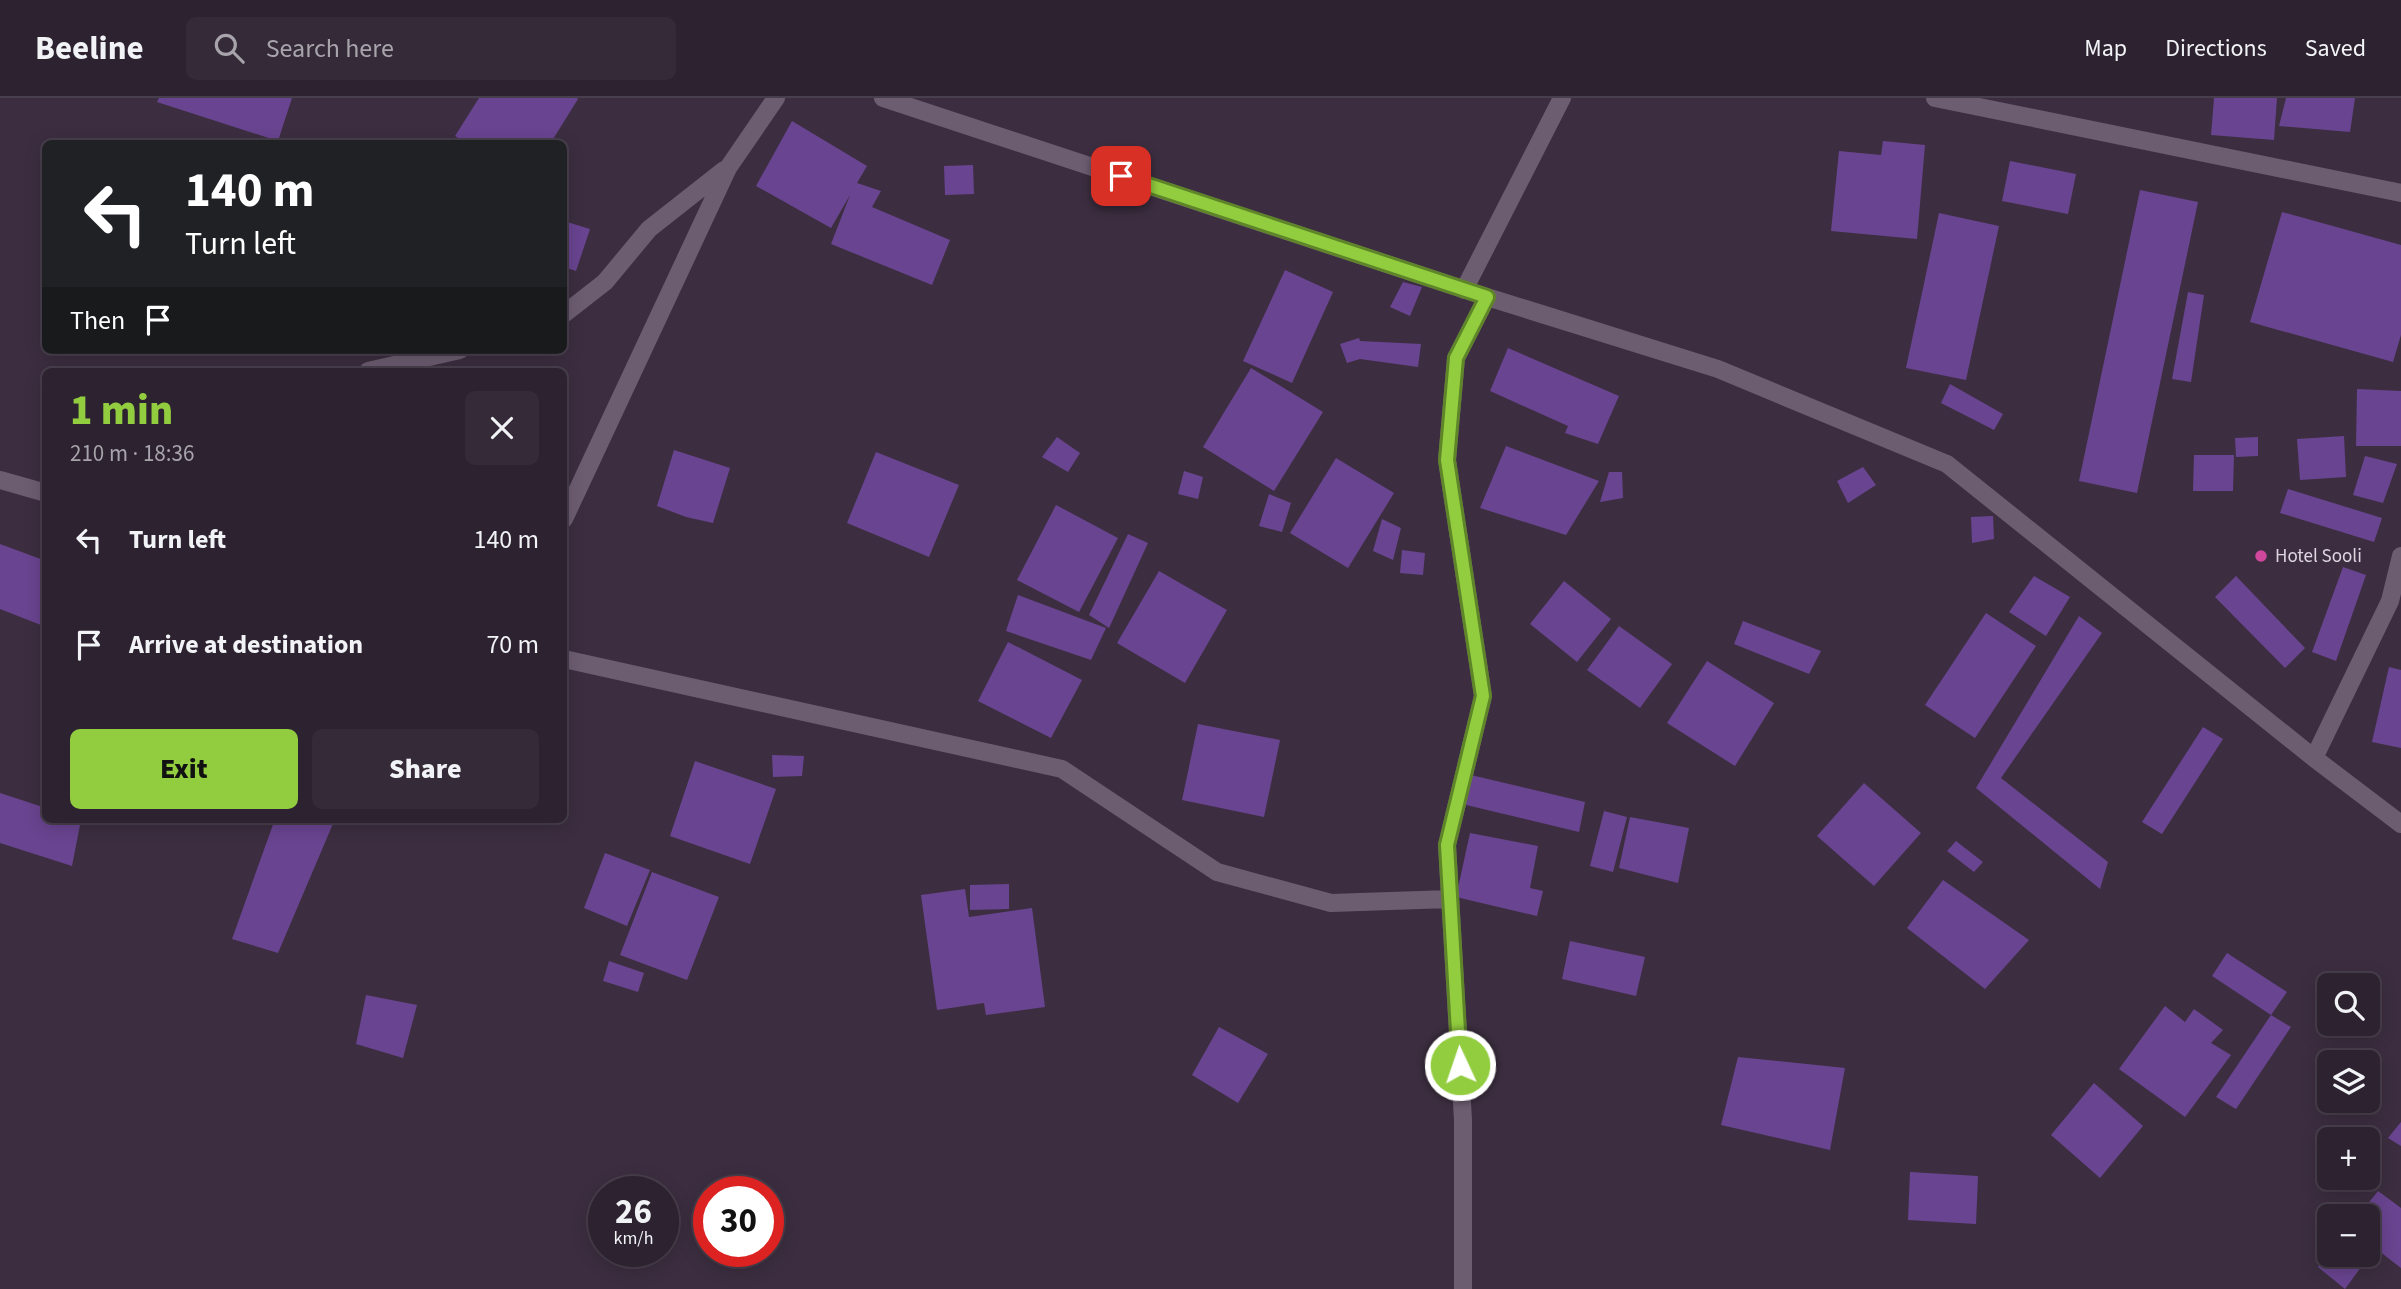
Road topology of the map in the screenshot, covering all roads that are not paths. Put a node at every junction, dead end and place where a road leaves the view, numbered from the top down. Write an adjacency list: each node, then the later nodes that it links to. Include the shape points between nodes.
1 (776, 98): 5 (street)
2 (883, 98): 7 (street)
3 (1562, 98): 7 (street)
4 (1935, 98): 6 (street)
5 (728, 168): 9 (street, via 649,229 605,282); 14 (street)
6 (2401, 193)
7 (1464, 290): 8 (street)
8 (1487, 297): 18 (street, via 1718,369 1947,464); 20 (street, via 1456,358 1447,460 1483,696 1447,845)
9 (567, 312)
10 (442, 354): 11 (street)
11 (381, 368)
12 (0, 480): 13 (street)
13 (42, 492)
14 (567, 513)
15 (2401, 556): 16 (street)
16 (2396, 598): 18 (street)
17 (567, 660): 20 (street, via 1062,769 1217,872 1331,903)
18 (2314, 758): 19 (street)
19 (2401, 824)
20 (1450, 899): 21 (street, via 1463,1120)
21 (1463, 1289)

